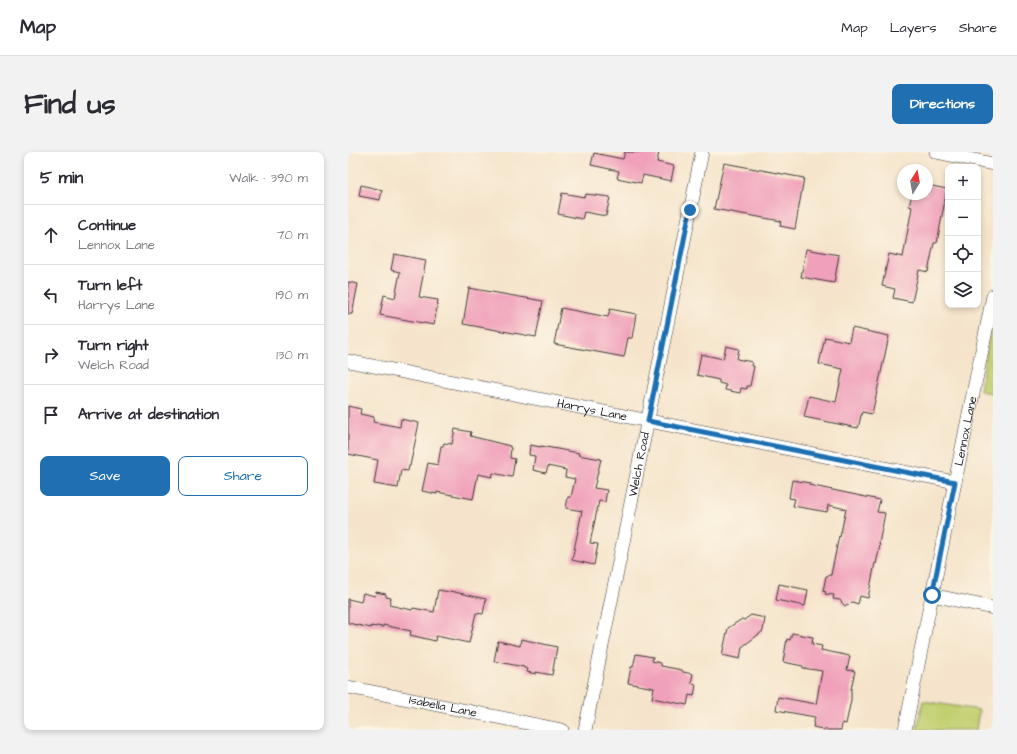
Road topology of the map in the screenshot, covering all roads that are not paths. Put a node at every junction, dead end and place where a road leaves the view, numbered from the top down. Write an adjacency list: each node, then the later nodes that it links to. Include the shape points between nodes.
1 (702, 152): 6 (street, Welch Road)
2 (936, 152): 3 (street)
3 (993, 164)
4 (993, 296): 7 (street, Lennox Lane)
5 (348, 362): 6 (street, Harrys Lane)
6 (648, 421): 7 (street, Harrys Lane); 12 (street, Welch Road)
7 (955, 482): 8 (street, Lennox Lane)
8 (932, 595): 9 (street); 13 (street, Lennox Lane)
9 (993, 608)
10 (348, 687): 11 (street, Isabella Lane)
11 (562, 730)
12 (585, 730)
13 (905, 730)

